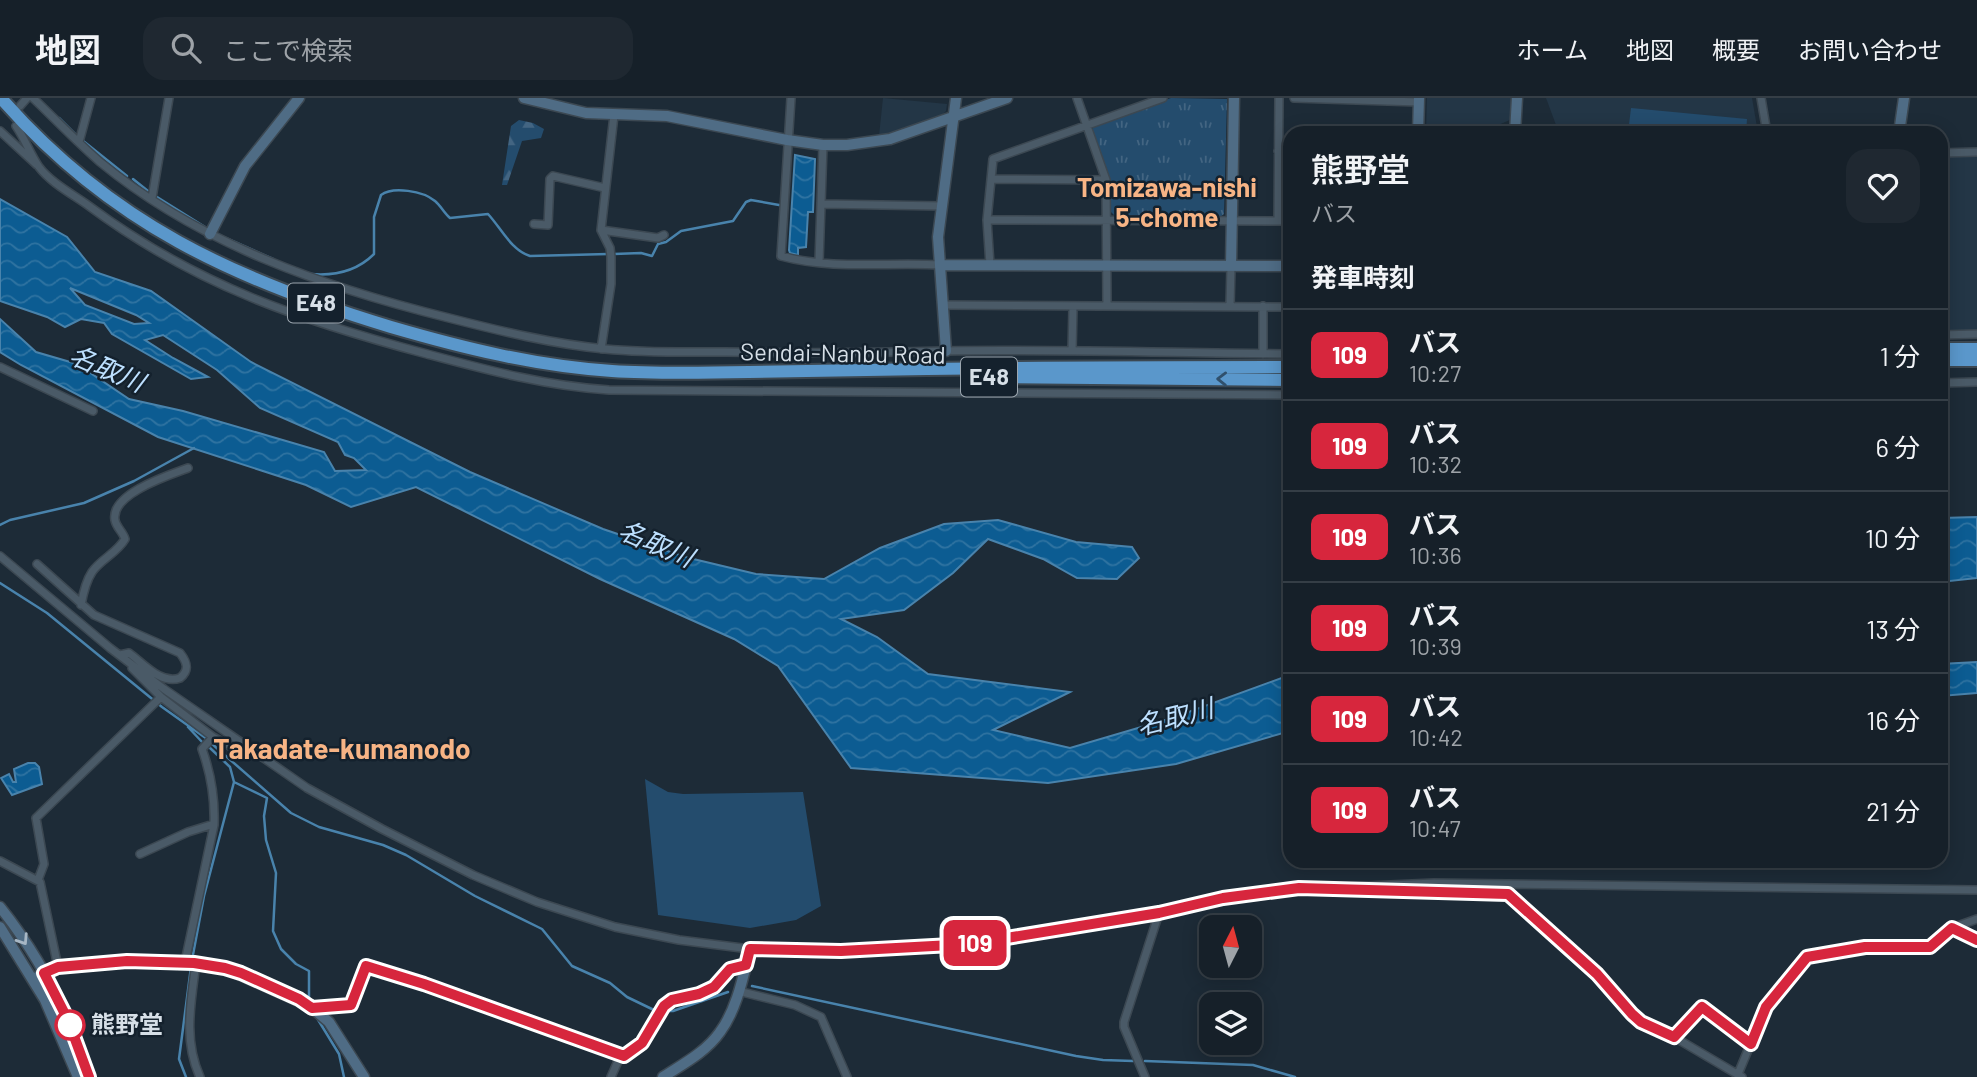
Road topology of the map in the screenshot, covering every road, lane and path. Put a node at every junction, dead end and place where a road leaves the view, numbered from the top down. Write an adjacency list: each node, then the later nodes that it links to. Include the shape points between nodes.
1 (1, 98): 77 (highway, Sendai-Nanbu Road / E48, via 54,153 122,207 209,259 264,285 432,339 503,356 611,371)
2 (30, 98): 19 (street); 30 (street)
3 (91, 98): 30 (street)
4 (169, 98): 40 (street)
5 (299, 98): 50 (street, via 244,166)
6 (524, 98): 20 (street)
7 (791, 98): 29 (street)
8 (956, 98): 21 (street)
9 (1007, 98): 21 (street)
10 (1077, 98): 22 (street)
11 (1163, 98): 22 (street)
12 (1234, 98): 45 (street)
13 (1279, 98): 32 (street)
14 (1294, 98): 18 (street)
15 (1517, 98): 25 (street)
16 (1761, 98): 26 (street)
17 (1904, 98): 27 (street)
18 (1419, 100): 24 (street)
19 (20, 106)
20 (614, 115): 29 (street, via 667,116); 39 (street)
21 (953, 116): 31 (street, via 890,139); 42 (street)
22 (1087, 125): 37 (street, via 993,159); 38 (street)
23 (16, 126): 36 (street)
24 (1418, 126)
25 (1515, 126)
26 (1766, 126)
27 (1900, 126)
28 (0, 131): 36 (street)
29 (786, 140): 31 (street); 52 (street, via 781,256)
30 (79, 142): 40 (street)
31 (823, 145): 41 (street)
32 (1278, 151): 33 (street); 46 (street)
33 (1283, 151)
34 (1977, 152): 35 (street)
35 (1948, 153)
36 (40, 168): 81 (street, via 155,250 237,293 345,332 548,383 609,390)
37 (990, 179): 38 (street); 43 (street)
38 (1105, 180): 44 (street)
39 (605, 188): 48 (street, via 553,176 548,225); 49 (street)
40 (152, 198): 50 (street)
41 (821, 204): 42 (street); 52 (street)
42 (942, 206): 53 (street)
43 (987, 220): 44 (street); 54 (street)
44 (1106, 220): 45 (street); 55 (street)
45 (1232, 220): 46 (street); 56 (street)
46 (1278, 221): 47 (street)
47 (1283, 221)
48 (534, 224)
49 (601, 230): 51 (street); 66 (street, via 610,248 611,284)
50 (210, 234): 66 (street, via 321,282 513,334)
51 (664, 235)
52 (819, 261): 53 (street)
53 (941, 265): 54 (street); 58 (street)
54 (990, 265): 55 (street)
55 (1107, 265): 56 (street); 59 (street)
56 (1231, 266): 57 (street); 60 (street)
57 (1283, 266)
58 (942, 305): 62 (street); 69 (street)
59 (1107, 306): 60 (street); 62 (street)
60 (1230, 306): 61 (street)
61 (1264, 306): 63 (street); 71 (street)
62 (1073, 307): 70 (street)
63 (1283, 307)
64 (1977, 334): 65 (street)
65 (1948, 335)
66 (601, 349): 69 (street)
67 (1948, 349): 68 (highway)
68 (1977, 349)
69 (947, 351): 70 (street)
70 (1072, 351): 71 (street)
71 (1263, 354): 72 (street)
72 (1283, 354)
73 (1948, 360): 74 (highway)
74 (1977, 360)
75 (0, 367): 82 (street)
76 (1283, 367): 77 (highway, Sendai-Nanbu Road / E48)
77 (689, 373): 78 (highway, Sendai-Nanbu Road / E48, one-way to 77)
78 (1283, 380)
79 (1977, 382): 80 (street)
80 (1948, 383)
81 (1283, 395)
82 (93, 411)
83 (188, 468): 86 (street, via 124,498 115,521 125,539 118,551 93,571)
84 (0, 556): 87 (street)
85 (37, 564): 86 (street)
86 (81, 605): 87 (street, via 107,623 174,649 187,668 180,678 170,680 129,653)
87 (123, 658): 88 (street); 90 (street)
88 (158, 701): 89 (street); 94 (street, via 36,818 44,864)
89 (213, 737): 90 (street); 91 (street, via 202,750 215,807)
90 (259, 756): 103 (street, via 382,829 537,902 615,927)
91 (214, 824): 92 (street); 104 (street)
92 (141, 854)
93 (0, 861): 94 (street)
94 (38, 880): 106 (street)
95 (1316, 887): 96 (street, via 1447,883); 98 (street, via 1223,898); 111 (street, via 1508,894 1597,974 1641,1022)
96 (1977, 890)
97 (0, 907): 107 (street, one-way to 107)
98 (1159, 913): 103 (street, via 970,944 841,951); 122 (street, via 1124,1022)
99 (1977, 919): 101 (street)
100 (0, 927): 108 (street)
101 (1952, 928): 102 (street); 112 (street, via 1930,947 1865,947 1807,957 1766,1007)
102 (1977, 940)
103 (750, 949): 105 (street)
104 (191, 962): 106 (street); 110 (street, via 241,973); 117 (street, via 188,1021)
105 (746, 965): 109 (street); 113 (street, via 730,969 714,987 672,1000 642,1043)
106 (58, 967): 107 (street)
107 (44, 973): 108 (street); 116 (street)
108 (33, 979): 115 (street)
109 (738, 991): 120 (street, via 719,1033); 121 (street, via 795,1005 821,1017)
110 (312, 1008): 113 (street, via 351,1005 366,966); 118 (street, via 329,1022)
111 (1674, 1037): 112 (street, via 1702,1007); 114 (street)
112 (1751, 1044): 114 (street)
113 (624, 1056): 119 (street)
114 (1740, 1075)
115 (78, 1077)
116 (89, 1077)
117 (200, 1077)
118 (364, 1077)
119 (611, 1077)
120 (663, 1077)
121 (847, 1077)
122 (1144, 1077)

